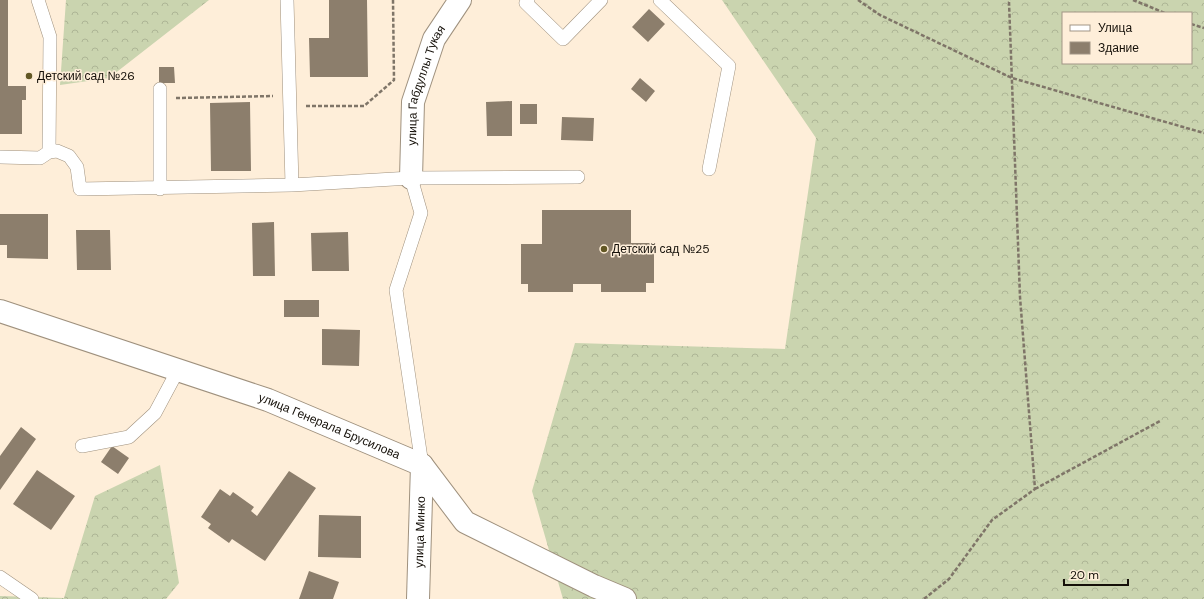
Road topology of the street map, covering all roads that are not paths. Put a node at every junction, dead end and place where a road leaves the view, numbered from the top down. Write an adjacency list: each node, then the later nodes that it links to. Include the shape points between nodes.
1 (38, 0): 8 (lane, via 50,38)
2 (287, 0): 13 (lane)
3 (460, 0): 12 (street, улица Габдуллы Тукая, via 434,38 413,102)
4 (528, 0): 5 (lane, via 526,3 563,39)
5 (601, 0)
6 (660, 0): 10 (lane, via 729,66)
7 (160, 93): 14 (lane)
8 (49, 152): 9 (lane, via 40,158); 14 (lane, via 69,156 78,168 80,190)
9 (0, 157)
10 (709, 169)
11 (578, 177): 12 (lane)
12 (411, 178): 13 (lane); 18 (lane, via 420,213 396,290)
13 (292, 185): 14 (lane)
14 (160, 189)
15 (0, 311): 16 (street, улица Генерала Брусилова)
16 (178, 370): 17 (lane, via 156,413 129,437); 18 (street, улица Генерала Брусилова, via 268,400)
17 (82, 446)
18 (422, 465): 21 (street, улица Минко); 22 (street, via 465,522)
19 (0, 577): 20 (lane)
20 (32, 599)
21 (418, 599)
22 (625, 599)

